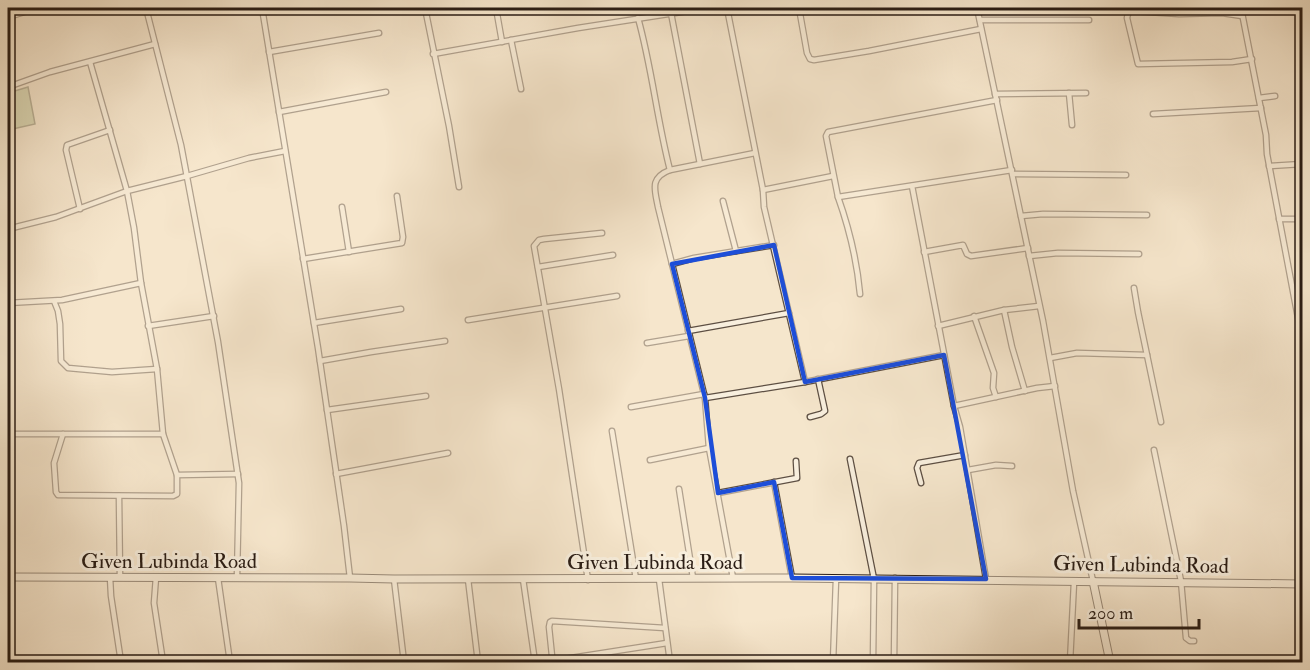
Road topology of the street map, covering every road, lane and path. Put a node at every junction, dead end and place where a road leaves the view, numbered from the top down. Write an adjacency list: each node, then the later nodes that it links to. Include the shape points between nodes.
1 (38, 8): 14 (street)
2 (146, 8): 22 (street)
3 (262, 8): 23 (street)
4 (425, 8): 24 (street)
5 (496, 8): 21 (street)
6 (707, 8): 11 (street)
7 (727, 8): 41 (street)
8 (799, 8): 18 (street, via 807,53 814,60)
9 (977, 8): 16 (street)
10 (1241, 8): 13 (street)
11 (686, 9): 12 (street)
12 (671, 13): 15 (street); 42 (street)
13 (1242, 15): 25 (street); 25 (street, via 1133,11 1127,18 1138,64)
14 (8, 16)
15 (638, 18): 20 (street); 45 (street)
16 (980, 20): 17 (street); 18 (street)
17 (1089, 20)
18 (981, 29): 33 (street)
19 (379, 33): 23 (street)
20 (511, 40): 21 (street); 28 (street)
21 (502, 42): 24 (street)
22 (155, 44): 26 (street); 48 (street)
23 (269, 52): 36 (street)
24 (433, 54): 51 (street)
25 (1252, 59): 34 (street)
26 (90, 62): 27 (street); 39 (street)
27 (8, 87)
28 (520, 89)
29 (386, 92): 36 (street)
30 (1069, 93): 31 (street); 33 (street); 38 (street)
31 (1086, 93)
32 (1275, 96): 34 (street)
33 (996, 97): 46 (street); 49 (street, via 828,132)
34 (1259, 98): 35 (street)
35 (1261, 108): 37 (street); 44 (street)
36 (279, 112): 40 (street)
37 (1153, 114)
38 (1072, 125)
39 (110, 130): 53 (street); 58 (street, via 67,146)
40 (285, 151): 48 (street); 73 (street)
41 (755, 153): 42 (street); 52 (street)
42 (700, 164): 45 (street)
43 (1302, 164): 44 (street)
44 (1269, 166): 61 (street)
45 (670, 170): 74 (street, via 658,176 655,184)
46 (1012, 172): 47 (street); 50 (street); 60 (street)
47 (1126, 175)
48 (187, 176): 53 (street); 88 (street)
49 (833, 176): 52 (street); 55 (street)
50 (912, 186): 55 (street); 69 (street)
51 (459, 187)
52 (763, 190): 65 (street)
53 (127, 191): 58 (street); 76 (street)
54 (398, 196): 68 (street, via 402,243)
55 (838, 197): 78 (street)
56 (723, 201): 67 (street)
57 (342, 207): 68 (street)
58 (80, 209): 63 (street)
59 (1147, 215): 60 (street)
60 (1021, 216): 66 (street)
61 (1279, 219): 62 (street); 85 (street)
62 (1302, 219)
63 (8, 229)
64 (602, 232): 75 (street, via 539,240 534,246)
65 (774, 245): 67 (street); 87 (street)
66 (1028, 248): 69 (street, via 971,256 963,245); 72 (street)
67 (736, 251): 74 (street)
68 (349, 252): 73 (street)
69 (924, 252): 93 (street)
70 (1139, 254): 72 (street)
71 (613, 255): 75 (street)
72 (1029, 256): 82 (street)
73 (303, 259): 91 (street)
74 (672, 264): 94 (street)
75 (538, 267): 83 (street)
76 (141, 284): 80 (street); 92 (street)
77 (1134, 288): 99 (street)
78 (860, 294)
79 (617, 297): 83 (street)
80 (54, 301): 81 (street); 102 (street, via 60,324 61,360 68,368 112,372)
81 (8, 303)
82 (1040, 306): 86 (street); 100 (street)
83 (545, 307): 90 (street); 155 (street)
84 (400, 309): 91 (street)
85 (1300, 309): 95 (street)
86 (1005, 310): 89 (street); 106 (street)
87 (789, 313): 94 (street); 104 (street)
88 (214, 316): 92 (street); 128 (street)
89 (974, 316): 93 (street); 109 (street, via 994,373)
90 (468, 320)
91 (314, 323): 101 (street)
92 (148, 326): 102 (street)
93 (938, 326): 98 (street)
94 (689, 334): 97 (street); 108 (street)
95 (1302, 339)
96 (445, 341): 101 (street)
97 (647, 343)
98 (944, 355): 103 (street); 110 (street)
99 (1147, 355): 100 (street, via 1077,353); 114 (street)
100 (1050, 358): 105 (street)
101 (320, 361): 112 (street)
102 (157, 369): 118 (street)
103 (818, 379): 104 (street); 113 (street, via 825,411)
104 (805, 382): 108 (street)
105 (1055, 386): 106 (street); 156 (street, via 1066,459)
106 (1025, 391): 109 (street)
107 (426, 396): 112 (street)
108 (705, 396): 111 (street); 119 (street)
109 (996, 397): 110 (street)
110 (954, 405): 122 (street)
111 (631, 407)
112 (327, 410): 129 (street)
113 (810, 417)
114 (1161, 422)
115 (612, 431): 150 (street)
116 (8, 434): 117 (street)
117 (63, 434): 118 (street); 135 (street, via 54,464 57,494)
118 (163, 434): 130 (street)
119 (709, 448): 124 (street); 134 (street)
120 (1154, 450): 157 (street)
121 (448, 453): 129 (street)
122 (965, 455): 127 (street); 132 (street, via 919,464)
123 (850, 459): 153 (street)
124 (650, 460)
125 (796, 461): 131 (street, via 797,478)
126 (1012, 466): 127 (street)
127 (968, 470): 154 (street)
128 (238, 474): 130 (street); 140 (street)
129 (336, 474): 142 (street)
130 (177, 475): 135 (street, via 178,492 174,496)
131 (774, 482): 134 (street); 145 (street)
132 (921, 483)
133 (679, 489): 143 (street)
134 (718, 493): 144 (street)
135 (118, 496): 138 (street)
136 (8, 577): 137 (street, Given Lubinda Road)
137 (110, 577): 138 (street, Given Lubinda Road); 163 (street)
138 (120, 577): 139 (street, Given Lubinda Road)
139 (156, 577): 141 (street, Given Lubinda Road); 164 (street, via 154,603)
140 (237, 577): 141 (street, Given Lubinda Road); 142 (street, Given Lubinda Road)
141 (218, 578): 165 (street)
142 (350, 578): 147 (street, Given Lubinda Road)
143 (693, 578): 144 (street, Given Lubinda Road); 151 (street, Given Lubinda Road)
144 (733, 578): 145 (street, Given Lubinda Road)
145 (792, 578): 152 (street, Given Lubinda Road)
146 (895, 578): 153 (street, Given Lubinda Road); 154 (street, Given Lubinda Road); 172 (street)
147 (394, 579): 148 (street, Given Lubinda Road); 166 (street)
148 (468, 579): 149 (street, Given Lubinda Road); 167 (street)
149 (523, 579): 155 (street, Given Lubinda Road); 168 (street)
150 (636, 579): 151 (street, Given Lubinda Road); 155 (street, Given Lubinda Road)
151 (659, 579): 160 (street)
152 (836, 579): 153 (street, Given Lubinda Road); 170 (street)
153 (874, 579): 171 (street)
154 (986, 579): 158 (street, Given Lubinda Road)
155 (588, 580)
156 (1093, 581): 157 (street, Given Lubinda Road); 158 (street, Given Lubinda Road); 174 (street)
157 (1181, 581): 159 (street, Given Lubinda Road); 161 (street, via 1186,638)
158 (1074, 582): 173 (street)
159 (1302, 584)
160 (665, 628): 162 (street); 162 (street, via 552,621 549,627 554,660)
161 (1194, 641)
162 (667, 643): 169 (street)
163 (121, 663)
164 (163, 663)
165 (230, 663)
166 (404, 663)
167 (478, 663)
168 (535, 663)
169 (670, 663)
170 (832, 663)
171 (873, 663)
172 (894, 663)
173 (1070, 663)
174 (1110, 663)

